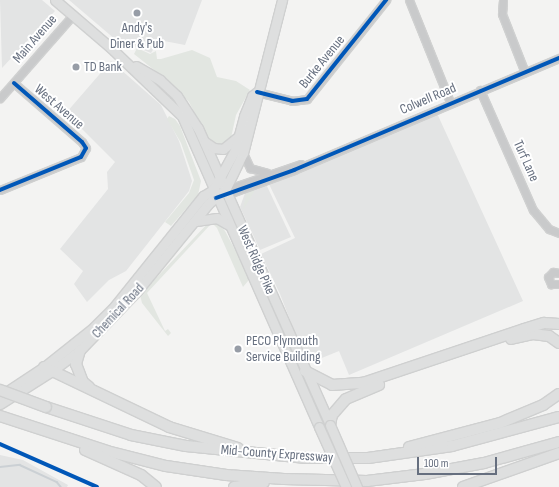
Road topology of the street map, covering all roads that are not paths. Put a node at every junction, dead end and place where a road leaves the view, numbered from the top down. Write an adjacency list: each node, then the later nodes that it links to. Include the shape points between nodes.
1 (55, 0): 6 (main road, West Ridge Pike)
2 (282, 0): 12 (main road)
3 (386, 0): 12 (street, Burke Avenue, via 307,99 292,101)
4 (409, 0): 14 (street)
5 (504, 0): 9 (street, via 502,14)
6 (73, 15): 7 (main road, West Ridge Pike); 10 (street, Main Avenue)
7 (123, 58): 16 (main road, West Ridge Pike, via 160,80 177,96 188,109); 23 (main road, West Ridge Pike, via 182,116)
8 (558, 60): 9 (street, Colwell Road)
9 (524, 70): 11 (street, Colwell Road)
10 (14, 82): 13 (street, Main Avenue); 21 (street, West Avenue, via 86,148 81,157)
11 (480, 90): 14 (street, Colwell Road); 26 (street, Turf Lane, via 533,210 549,229)
12 (257, 92): 15 (main road, via 252,96); 17 (main road)
13 (0, 98)
14 (450, 102): 18 (street, Colwell Road)
15 (238, 137): 16 (main road, via 223,149 214,148); 20 (main road, via 235,150)
16 (204, 141): 20 (main road, West Ridge Pike)
17 (243, 152): 19 (street, via 250,168); 22 (main road)
18 (307, 163): 19 (street, Colwell Road); 22 (street, Colwell Road)
19 (269, 174): 22 (street, Colwell Road)
20 (220, 180): 22 (main road, West Ridge Pike); 23 (main road)
21 (0, 190)
22 (226, 192): 23 (main road); 33 (main road, West Ridge Pike)
23 (215, 194): 24 (main road, Chemical Road); 25 (main road, West Ridge Pike); 32 (main road, Chemical Road, via 202,196 113,308)
24 (196, 220): 25 (main road, via 216,218); 31 (main road, Chemical Road, via 138,290)
25 (229, 225): 50 (main road, West Ridge Pike, bridge)
26 (559, 233)
27 (559, 273): 28 (street, via 553,272 548,277 551,284)
28 (559, 284)
29 (559, 324): 33 (highway, via 544,323 524,329 363,383 332,385)
30 (559, 343): 41 (highway, via 549,336 533,334 513,338 358,393 338,406)
31 (80, 350): 32 (main road, Chemical Road); 35 (highway, via 77,356 77,369 83,382)
32 (48, 369): 35 (highway); 37 (main road, Chemical Road); 38 (main road, Chemical Road)
33 (305, 371): 41 (main road, West Ridge Pike)
34 (0, 390): 45 (highway, Mid-County Expressway, bridge, via 131,435 186,446)
35 (93, 391): 45 (highway, via 169,427)
36 (559, 394): 46 (highway, via 543,405 500,423)
37 (0, 396)
38 (0, 404)
39 (0, 416): 42 (highway, Mid-County Expressway)
40 (559, 417): 46 (highway, Mid-County Expressway, via 452,446)
41 (330, 425): 51 (main road, West Ridge Pike, bridge)
42 (43, 431): 47 (highway, Mid-County Expressway, via 166,466 226,475); 48 (highway, via 141,475)
43 (559, 442): 47 (highway, Mid-County Expressway, via 484,463 425,474 367,481)
44 (559, 453): 52 (highway)
45 (265, 456): 46 (highway, Mid-County Expressway)
46 (368, 458)
47 (315, 480): 49 (highway)
48 (156, 487)
49 (234, 487)
50 (346, 487)
51 (357, 487)
52 (463, 487)

